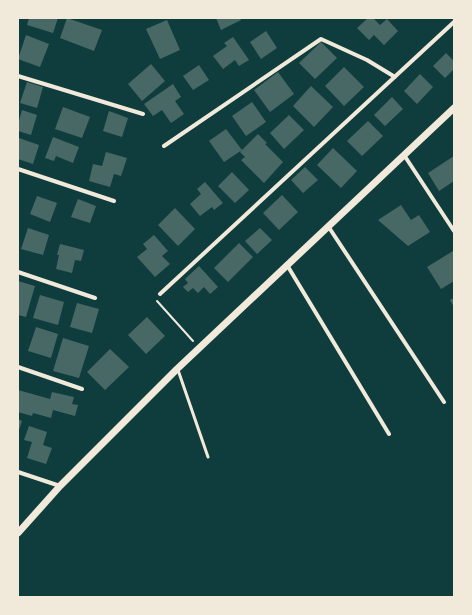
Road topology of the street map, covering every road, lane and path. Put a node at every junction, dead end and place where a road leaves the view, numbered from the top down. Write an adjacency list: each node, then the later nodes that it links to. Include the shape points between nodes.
1 (454, 22): 3 (street)
2 (18, 76): 5 (street)
3 (395, 77): 6 (street, via 367,60 321,39); 14 (street)
4 (454, 108): 7 (street)
5 (143, 114)
6 (164, 146)
7 (404, 155): 10 (street); 11 (street)
8 (18, 169): 9 (street)
9 (114, 201)
10 (328, 226): 12 (street); 20 (street)
11 (454, 231)
12 (287, 265): 18 (street); 21 (street)
13 (18, 272): 15 (street)
14 (160, 294): 16 (path, via 155,298)
15 (95, 298)
16 (187, 334)
17 (18, 367): 19 (street)
18 (177, 369): 22 (lane); 24 (street)
19 (82, 389)
20 (444, 402)
21 (389, 434)
22 (208, 457)
23 (18, 472): 24 (street)
24 (60, 486): 25 (street)
25 (18, 533)

